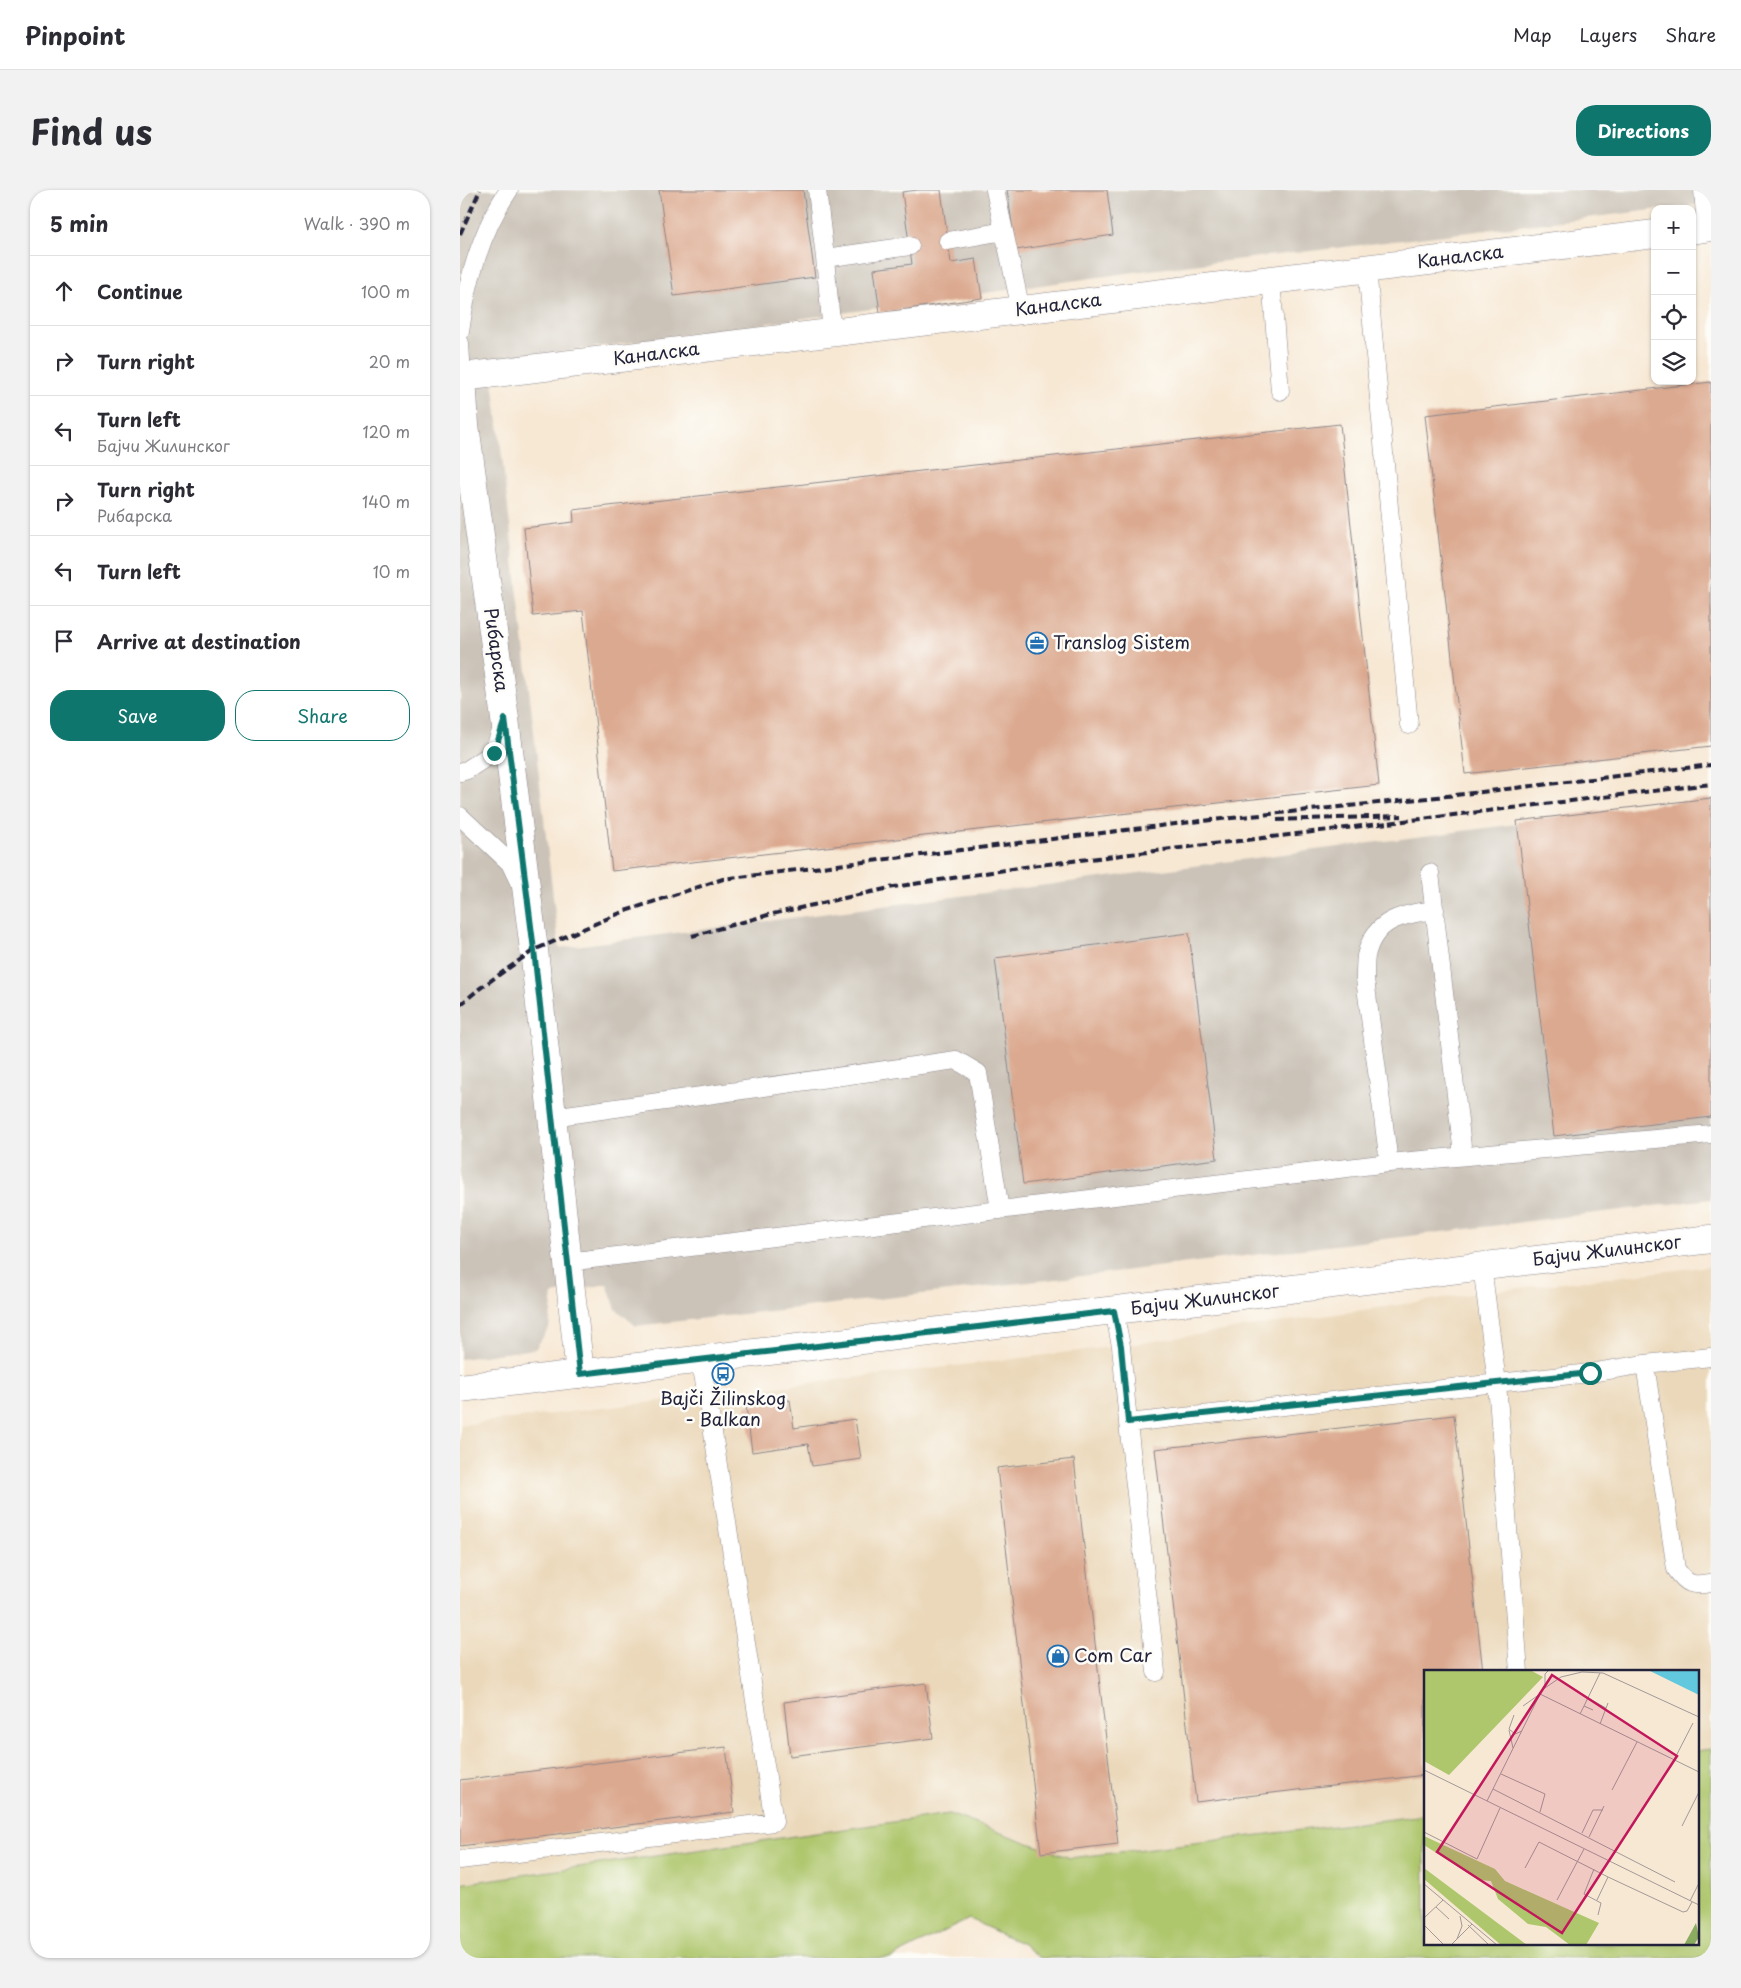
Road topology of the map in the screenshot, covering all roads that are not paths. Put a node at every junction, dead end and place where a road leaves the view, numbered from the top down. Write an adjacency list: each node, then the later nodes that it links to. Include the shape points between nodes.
1 (509, 190): 13 (lane, via 498,206)
2 (817, 190): 10 (lane)
3 (995, 190): 6 (lane)
4 (1703, 190): 5 (lane)
5 (1703, 228)
6 (1004, 231): 8 (lane); 14 (lane)
7 (1651, 234): 11 (street, Каналска)
8 (948, 241)
9 (910, 246): 10 (lane)
10 (825, 258): 16 (lane)
11 (1367, 268): 12 (street, Каналска); 21 (lane)
12 (1271, 280): 14 (street, Каналска); 19 (lane)
13 (462, 299): 15 (lane)
14 (1021, 310): 16 (street, Каналска)
15 (460, 332)
16 (832, 333): 18 (street, Каналска)
17 (460, 344): 18 (lane, Рибарска)
18 (461, 378): 20 (street, Рибарска)
19 (1280, 392)
20 (505, 719): 22 (lane, via 494,753); 25 (street, Рибарска)
21 (1409, 725)
22 (460, 772)
23 (460, 816): 25 (lane, via 510,863)
24 (1430, 873): 26 (lane)
25 (526, 896): 27 (street, Рибарска)
26 (1435, 910): 29 (lane); 30 (lane, via 1408,913 1388,922 1375,936 1366,955 1365,979)
27 (552, 1117): 31 (lane, via 956,1060 978,1073); 33 (street, Рибарска)
28 (1711, 1134): 29 (lane)
29 (1463, 1155): 30 (lane)
30 (1389, 1163): 31 (lane)
31 (1000, 1210): 33 (lane)
32 (1711, 1239): 34 (street, Бајчи Жилинског)
33 (567, 1262): 39 (street, Рибарска)
34 (1482, 1266): 35 (street, Бајчи Жилинског); 40 (lane)
35 (1114, 1311): 37 (street, Бајчи Жилинског); 42 (lane, via 1121,1346)
36 (1711, 1357): 38 (lane)
37 (700, 1359): 39 (street, Бајчи Жилинског); 46 (lane, via 774,1822)
38 (1645, 1364): 40 (lane); 43 (lane, via 1676,1569 1684,1581 1696,1585)
39 (580, 1374): 41 (street, Бајчи Жилинског)
40 (1498, 1383): 42 (lane); 44 (lane)
41 (460, 1388)
42 (1128, 1422): 45 (lane)
43 (1711, 1583)
44 (1519, 1670)
45 (1156, 1672)
46 (460, 1860)

